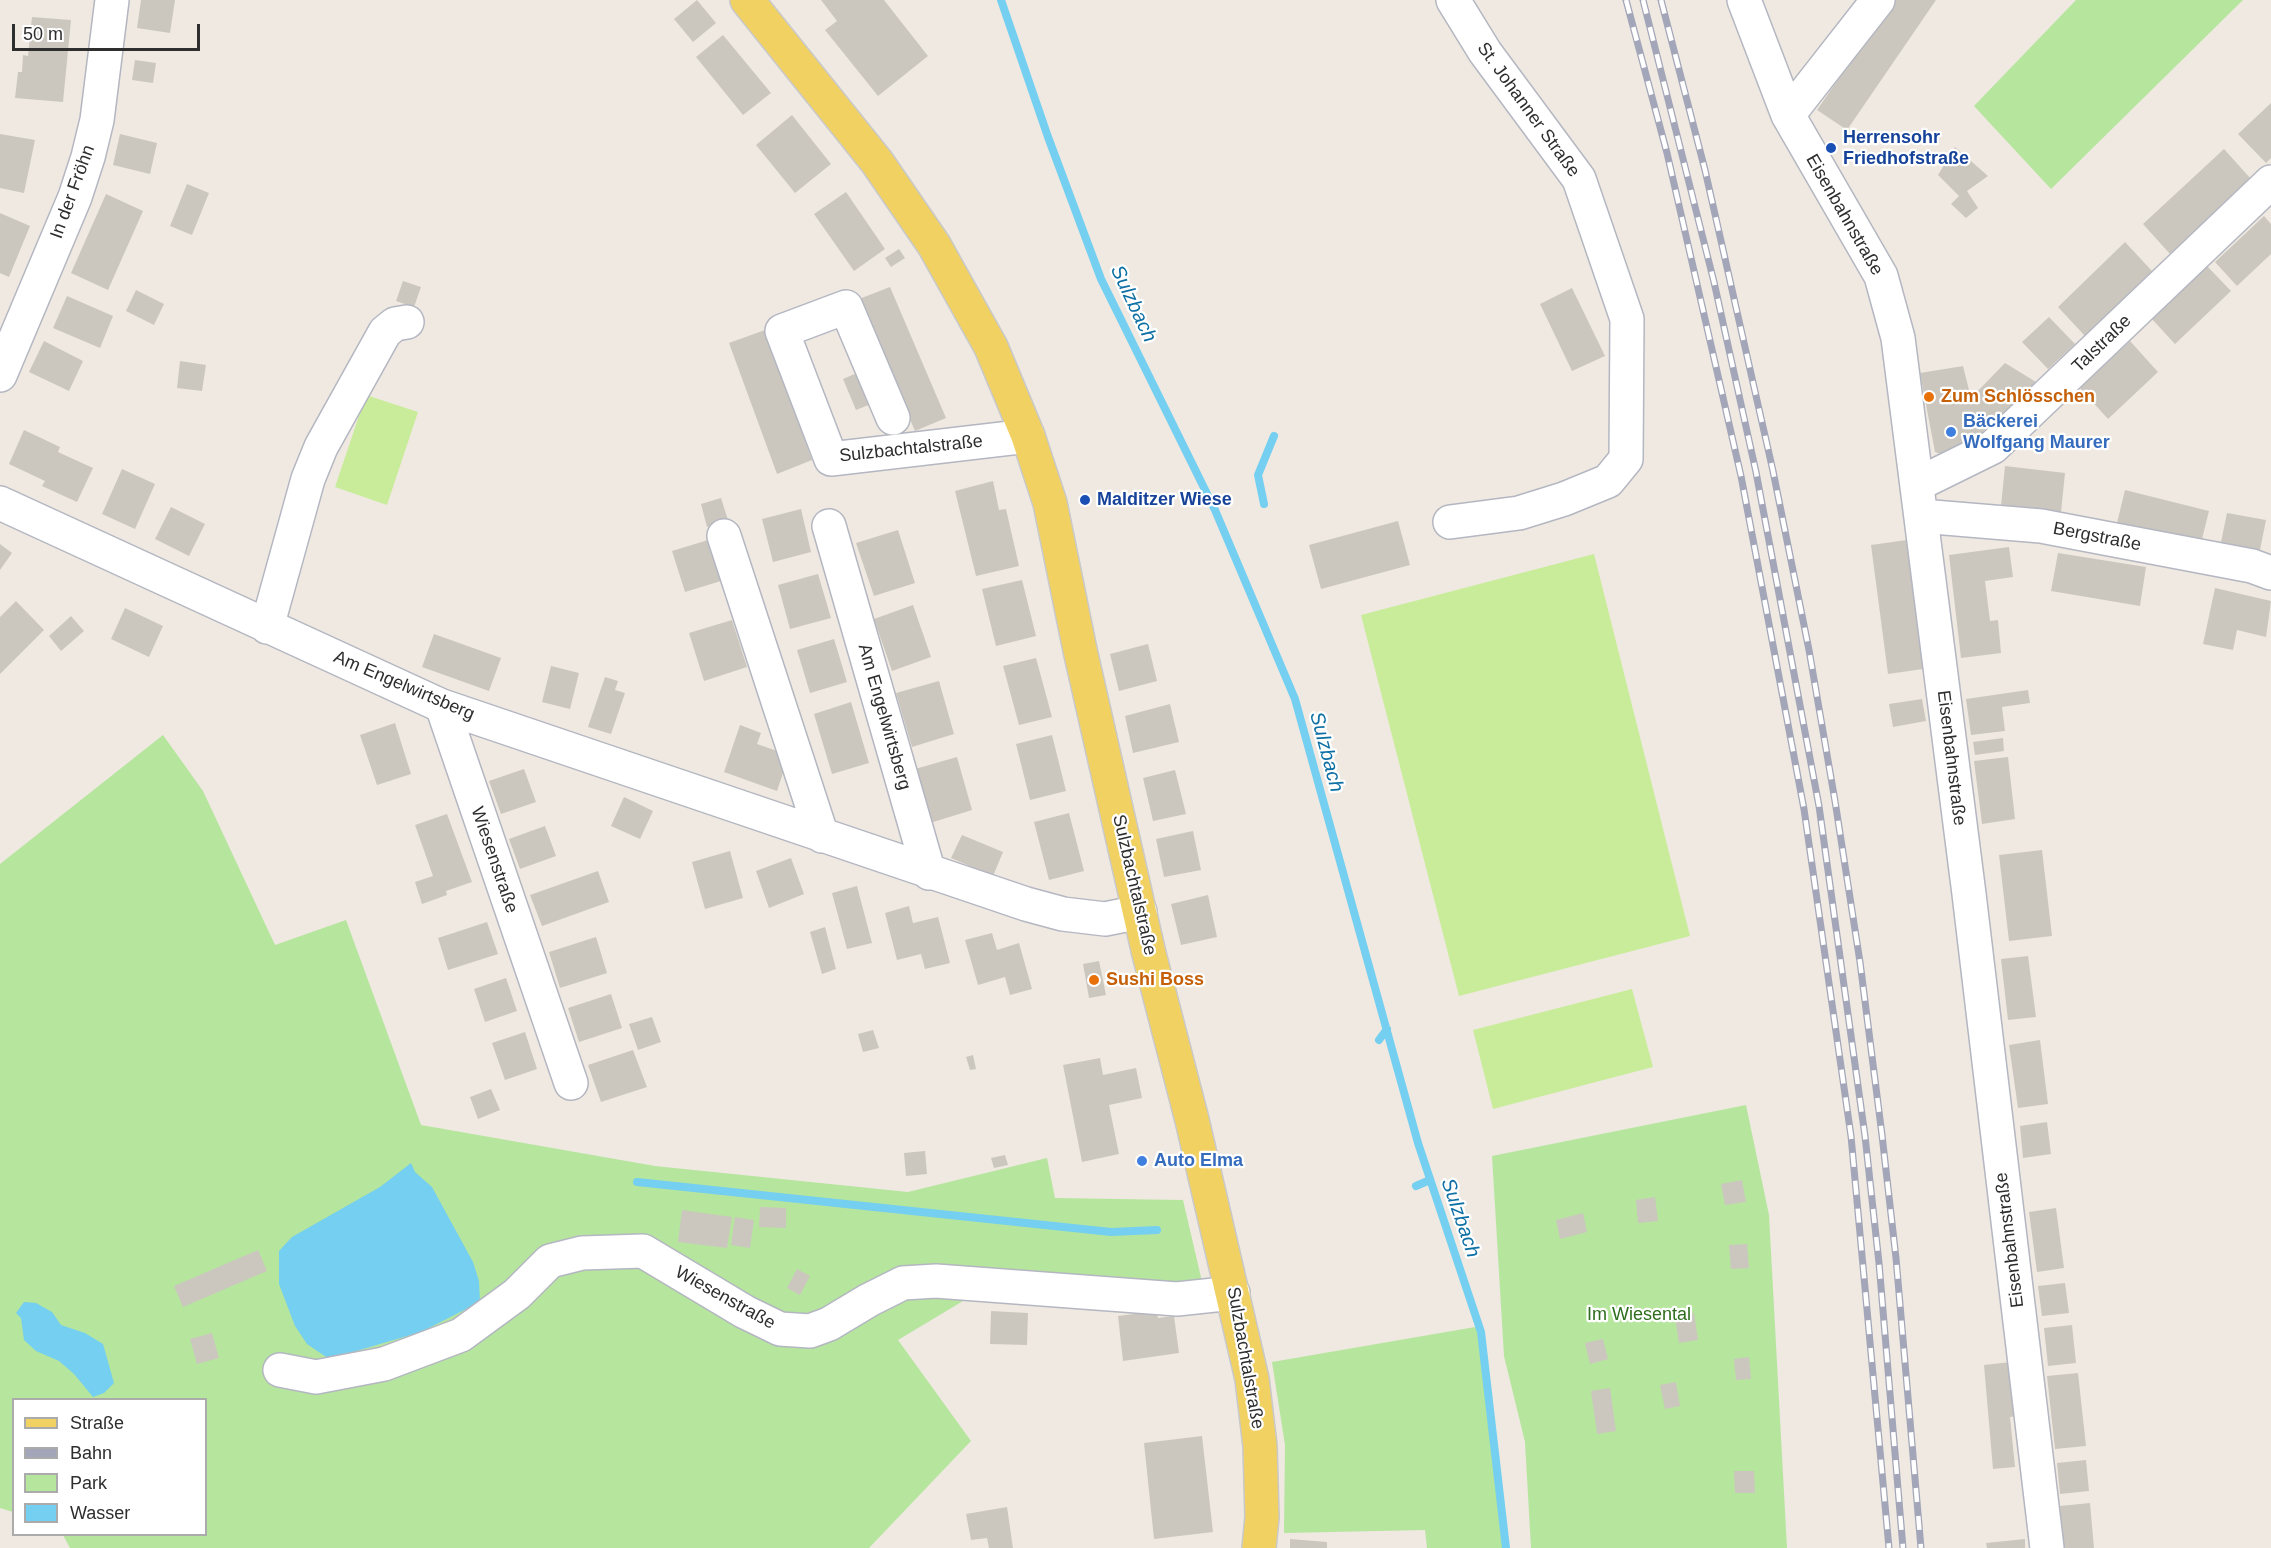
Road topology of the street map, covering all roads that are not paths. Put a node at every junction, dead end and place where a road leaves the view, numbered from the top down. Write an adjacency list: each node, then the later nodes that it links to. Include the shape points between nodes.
1 (112, 0): 9 (street, In der Fröhn, via 97,120 88,157)
2 (747, 0): 11 (main road, Sulzbachtalstraße, via 877,162 924,231 991,347)
3 (1453, 0): 15 (street, St. Johanner Straße, via 1485,52 1579,179 1627,319 1626,459 1608,481 1519,513)
4 (1744, 0): 6 (street, Eisenbahnstraße)
5 (1878, 0): 6 (street)
6 (1788, 115): 12 (street, Eisenbahnstraße, via 1881,276 1898,339)
7 (2271, 182): 12 (street, Talstraße, via 1994,447)
8 (407, 322): 19 (street, via 395,324 385,332 321,447 308,479)
9 (0, 375)
10 (893, 418): 11 (street, Sulzbachtalstraße, via 846,307 782,332 831,459)
11 (1028, 436): 23 (main road, Sulzbachtalstraße, via 1050,503)
12 (1918, 484): 14 (street, Eisenbahnstraße)
13 (0, 503): 19 (street, Am Engelwirtsberg)
14 (1921, 516): 18 (street, Bergstraße, via 2041,526 2252,566); 28 (street, Eisenbahnstraße)
15 (1450, 522)
16 (829, 525): 22 (street, Am Engelwirtsberg)
17 (724, 536): 21 (street)
18 (2271, 573)
19 (267, 627): 20 (street, Am Engelwirtsberg)
20 (442, 706): 21 (street, Am Engelwirtsberg); 24 (street, Wiesenstraße)
21 (822, 836): 22 (street, Am Engelwirtsberg)
22 (929, 873): 23 (street, Am Engelwirtsberg, via 1063,914 1105,919)
23 (1140, 912): 25 (main road, Sulzbachtalstraße)
24 (571, 1083)
25 (1233, 1293): 26 (street, Wiesenstraße, via 1177,1299 936,1281 903,1283 810,1331 780,1329 644,1251 582,1253 550,1261 517,1294 461,1335 384,1364 316,1377); 27 (main road, Sulzbachtalstraße, via 1252,1379 1260,1446)
26 (280, 1370)
27 (1259, 1548)
28 (2047, 1548)

